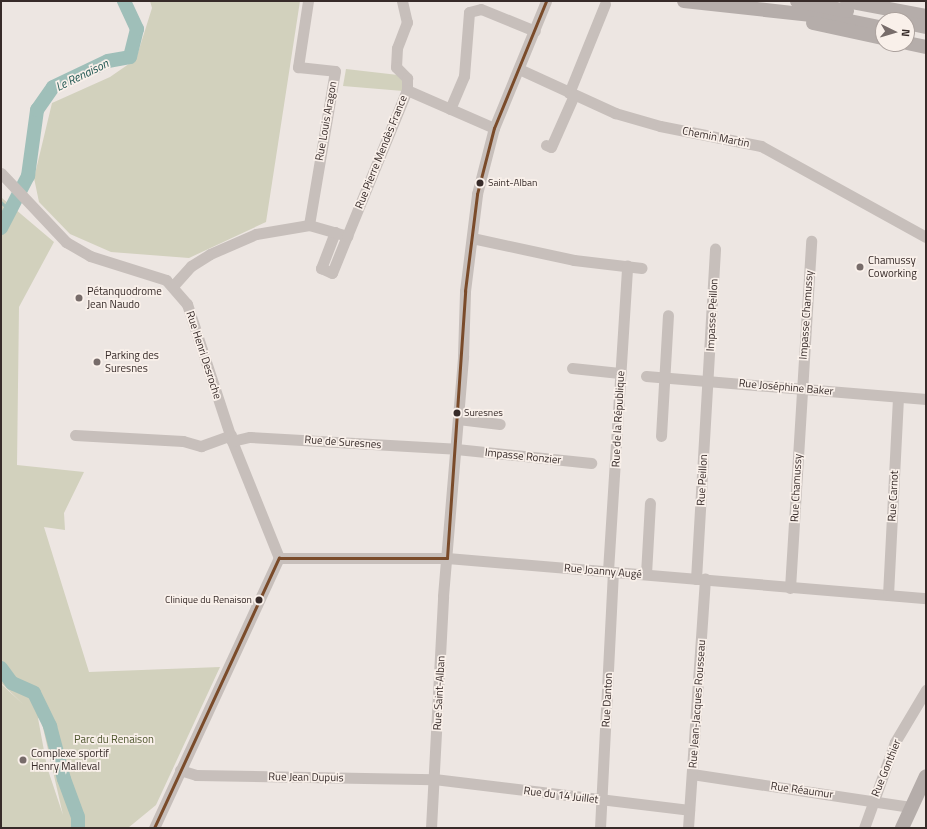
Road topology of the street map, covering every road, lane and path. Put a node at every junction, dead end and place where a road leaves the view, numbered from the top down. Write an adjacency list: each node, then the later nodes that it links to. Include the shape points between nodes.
1 (308, 1): 27 (street, Rue Louis Aragon, via 298,66 335,71)
2 (402, 1): 21 (street, via 407,22 397,48 396,67 407,78)
3 (546, 1): 14 (street, Rue Saint-Alban)
4 (684, 1): 8 (main road)
5 (797, 1): 10 (main road)
6 (847, 1): 9 (main road)
7 (605, 4): 22 (street)
8 (750, 7): 12 (main road); 16 (main road)
9 (926, 16)
10 (875, 17)
11 (915, 25): 13 (main road)
12 (875, 27)
13 (926, 27)
14 (535, 31): 20 (street, Rue Saint-Alban); 23 (street, via 481,9 469,12 464,76)
15 (915, 34): 17 (main road)
16 (875, 36)
17 (926, 36)
18 (915, 45): 19 (main road)
19 (926, 47)
20 (519, 69): 22 (street, Chemin Martin); 24 (street, Rue Saint-Alban)
21 (407, 90): 23 (street, Rue Pierre Mendès France); 29 (street, Rue Pierre Mendès France)
22 (572, 94): 25 (street, via 551,147); 30 (street, Chemin Martin, via 660,126 761,146)
23 (450, 109): 24 (street, Rue Pierre Mendès France)
24 (494, 128): 31 (street, Rue Saint-Alban, via 477,194)
25 (546, 145)
26 (1, 173): 36 (street, Rue Henri Desroche, via 27,204 66,242 90,256 153,274)
27 (309, 225): 28 (street); 36 (street, via 256,234 210,254 191,266)
28 (335, 232): 29 (street); 29 (street, Rue Pierre Mendès France, via 321,268 332,273)
29 (347, 236)
30 (926, 237)
31 (472, 238): 34 (street, via 574,260); 46 (street, Rue Saint-Alban, via 465,291)
32 (811, 241): 43 (street, Impasse Chamussy)
33 (715, 249): 42 (street, Impasse Peillon)
34 (627, 266): 35 (street); 39 (street, Rue de la République)
35 (642, 268)
36 (173, 286): 50 (street, Rue Henri Desroche, via 187,304)
37 (668, 315): 41 (street)
38 (572, 368): 39 (street)
39 (620, 373): 56 (street, Rue de la République)
40 (646, 376): 41 (street, Rue Joséphine Baker)
41 (664, 377): 42 (street, Rue Joséphine Baker); 49 (street)
42 (708, 380): 43 (street, Rue Joséphine Baker); 58 (street, Rue Peillon)
43 (801, 388): 44 (street, Rue Joséphine Baker); 59 (street, Rue Chamussy)
44 (898, 397): 45 (street, Rue Joséphine Baker); 60 (street, Rue Carnot)
45 (926, 399)
46 (458, 419): 47 (street); 51 (street, Rue Saint-Alban)
47 (500, 424)
48 (75, 435): 50 (street, Rue de Suresnes, via 183,441 201,446)
49 (661, 436)
50 (231, 438): 51 (street, Rue de Suresnes); 54 (street, Rue Henri Desroche)
51 (456, 449): 52 (street, Impasse Ronzier); 55 (street, Rue Saint-Alban)
52 (591, 463)
53 (650, 503): 57 (street)
54 (278, 558): 55 (street, Rue Joanny Augé); 63 (street)
55 (446, 558): 56 (street, Rue Joanny Augé); 66 (street, Rue Saint-Alban)
56 (611, 572): 57 (street, Rue Joanny Augé); 67 (street, Rue Danton)
57 (646, 574): 58 (street, Rue Joanny Augé)
58 (700, 579): 59 (street, Rue Joanny Augé); 64 (street, Rue Jean-Jacques Rousseau)
59 (790, 588): 60 (street, Rue Joanny Augé)
60 (888, 595): 61 (street, Rue Joanny Augé)
61 (926, 598)
62 (926, 690): 68 (street, Rue Gonthier, via 895,742)
63 (180, 770): 66 (street, Rue Jean Dupuis, via 196,775); 72 (street)
64 (692, 774): 68 (street, Rue Réaumur); 70 (street, Rue Jean-Jacques Rousseau)
65 (926, 776): 69 (main road)
66 (434, 780): 67 (street, Rue du 14 Juillet); 73 (street, Rue Saint-Alban)
67 (602, 800): 70 (street, Rue du 14 Juillet); 74 (street, Rue Danton)
68 (874, 801): 69 (street, Rue Réaumur); 76 (street, Rue Gonthier)
69 (911, 807): 71 (main road)
70 (689, 810): 75 (street, Rue Jean-Jacques Rousseau)
71 (905, 827)
72 (154, 828)
73 (435, 828)
74 (600, 828)
75 (688, 828)
76 (864, 828)

